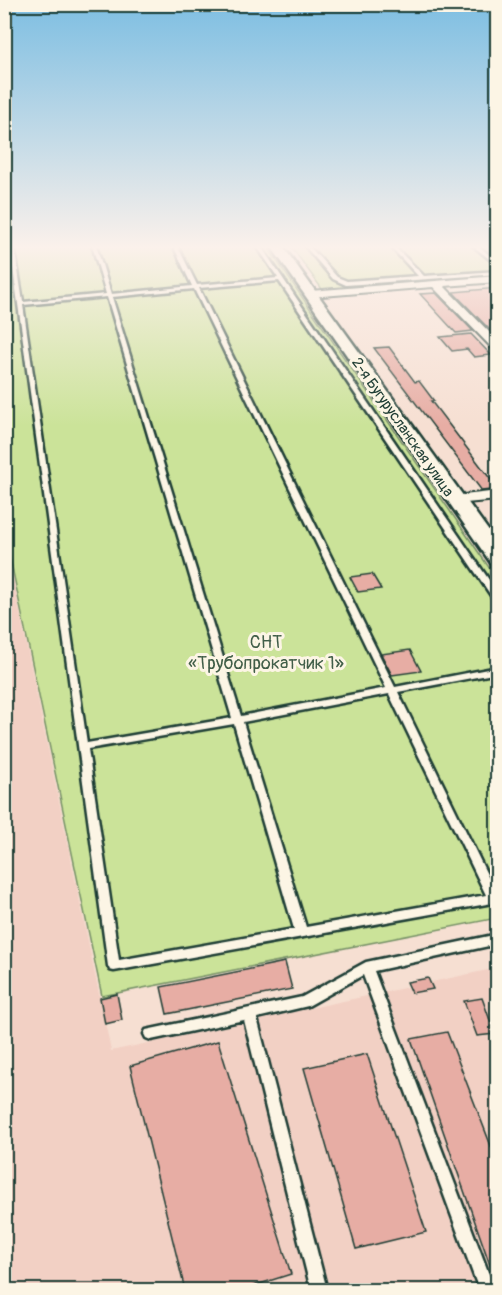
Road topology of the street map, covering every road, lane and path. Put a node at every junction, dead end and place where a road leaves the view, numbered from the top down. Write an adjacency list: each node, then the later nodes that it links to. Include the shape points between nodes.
1 (20, 305): 15 (lane)
2 (113, 305): 14 (lane)
3 (204, 305): 13 (lane)
4 (298, 305): 11 (lane)
5 (318, 305): 9 (street, 2-я Бугурусланская улица)
6 (457, 305): 7 (street)
7 (498, 348)
8 (498, 495): 9 (street)
9 (455, 500): 10 (street, 2-я Бугурусланская улица)
10 (498, 559)
11 (498, 600)
12 (498, 670): 13 (lane)
13 (390, 692): 14 (lane); 16 (lane)
14 (237, 720): 15 (lane); 17 (lane)
15 (82, 747): 17 (lane, via 114,966)
16 (495, 897): 17 (lane)
17 (301, 931)
18 (498, 939): 19 (lane)
19 (366, 967): 20 (lane, via 304,1002); 23 (lane)
20 (249, 1013): 21 (lane); 22 (lane)
21 (150, 1034)
22 (320, 1290)
23 (487, 1290)

